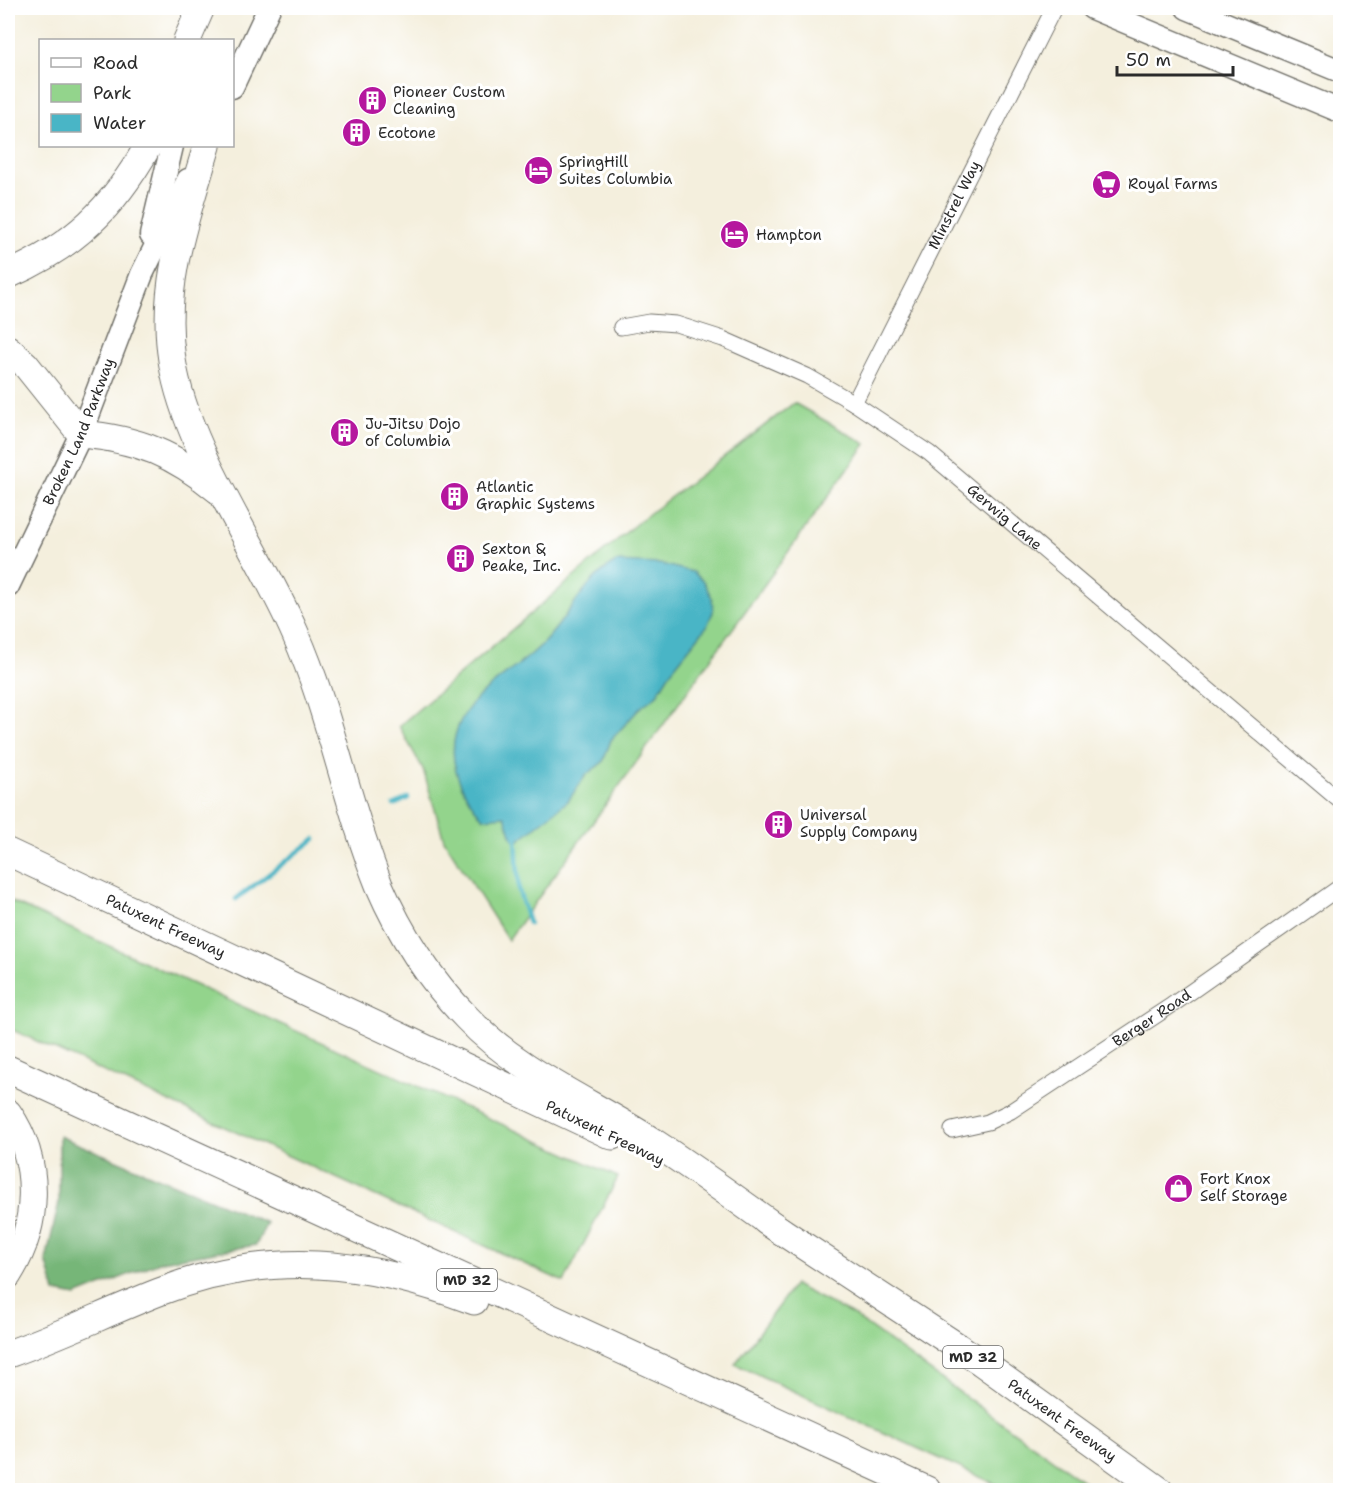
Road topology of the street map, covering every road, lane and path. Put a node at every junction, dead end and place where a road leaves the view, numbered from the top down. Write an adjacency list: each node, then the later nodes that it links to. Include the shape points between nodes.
1 (201, 8): 7 (highway)
2 (211, 8): 8 (main road)
3 (269, 8): 10 (main road)
4 (1054, 8): 20 (street, Minstrel Way)
5 (1092, 8): 11 (main road)
6 (1186, 8): 9 (main road)
7 (187, 39)
8 (200, 39)
9 (1341, 71)
10 (234, 83)
11 (1341, 111)
12 (147, 147): 16 (highway, via 123,188 71,241)
13 (172, 147): 17 (main road, Broken Land Parkway)
14 (206, 147): 17 (main road, Broken Land Parkway)
15 (206, 147): 22 (highway, via 175,254 168,322 172,363 182,399)
16 (8, 274)
17 (142, 274): 21 (main road, Broken Land Parkway)
18 (621, 327): 20 (street, Gerwig Lane, via 649,322 699,330 807,376)
19 (8, 348): 21 (highway)
20 (854, 403): 24 (street, Gerwig Lane, via 929,453)
21 (81, 434): 22 (highway, via 125,440 166,454); 23 (main road, Broken Land Parkway)
22 (224, 495): 30 (highway, via 272,583 311,673 379,884 395,920 444,992 468,1020 526,1066 655,1142)
23 (8, 586)
24 (1341, 801)
25 (8, 852): 30 (highway, Patuxent Freeway / MD 32, via 656,1157)
26 (1341, 887): 29 (street, Berger Road, via 1011,1111 988,1122)
27 (8, 1069): 33 (highway, MD 32)
28 (8, 1113): 31 (highway, via 24,1143 33,1190 26,1238)
29 (952, 1130)
30 (781, 1231): 35 (highway, Patuxent Freeway / MD 32, via 981,1362)
31 (8, 1275)
32 (8, 1354): 33 (highway, via 200,1279 281,1263 320,1263 412,1279)
33 (714, 1392): 34 (highway, MD 32)
34 (927, 1491)
35 (1159, 1491)

